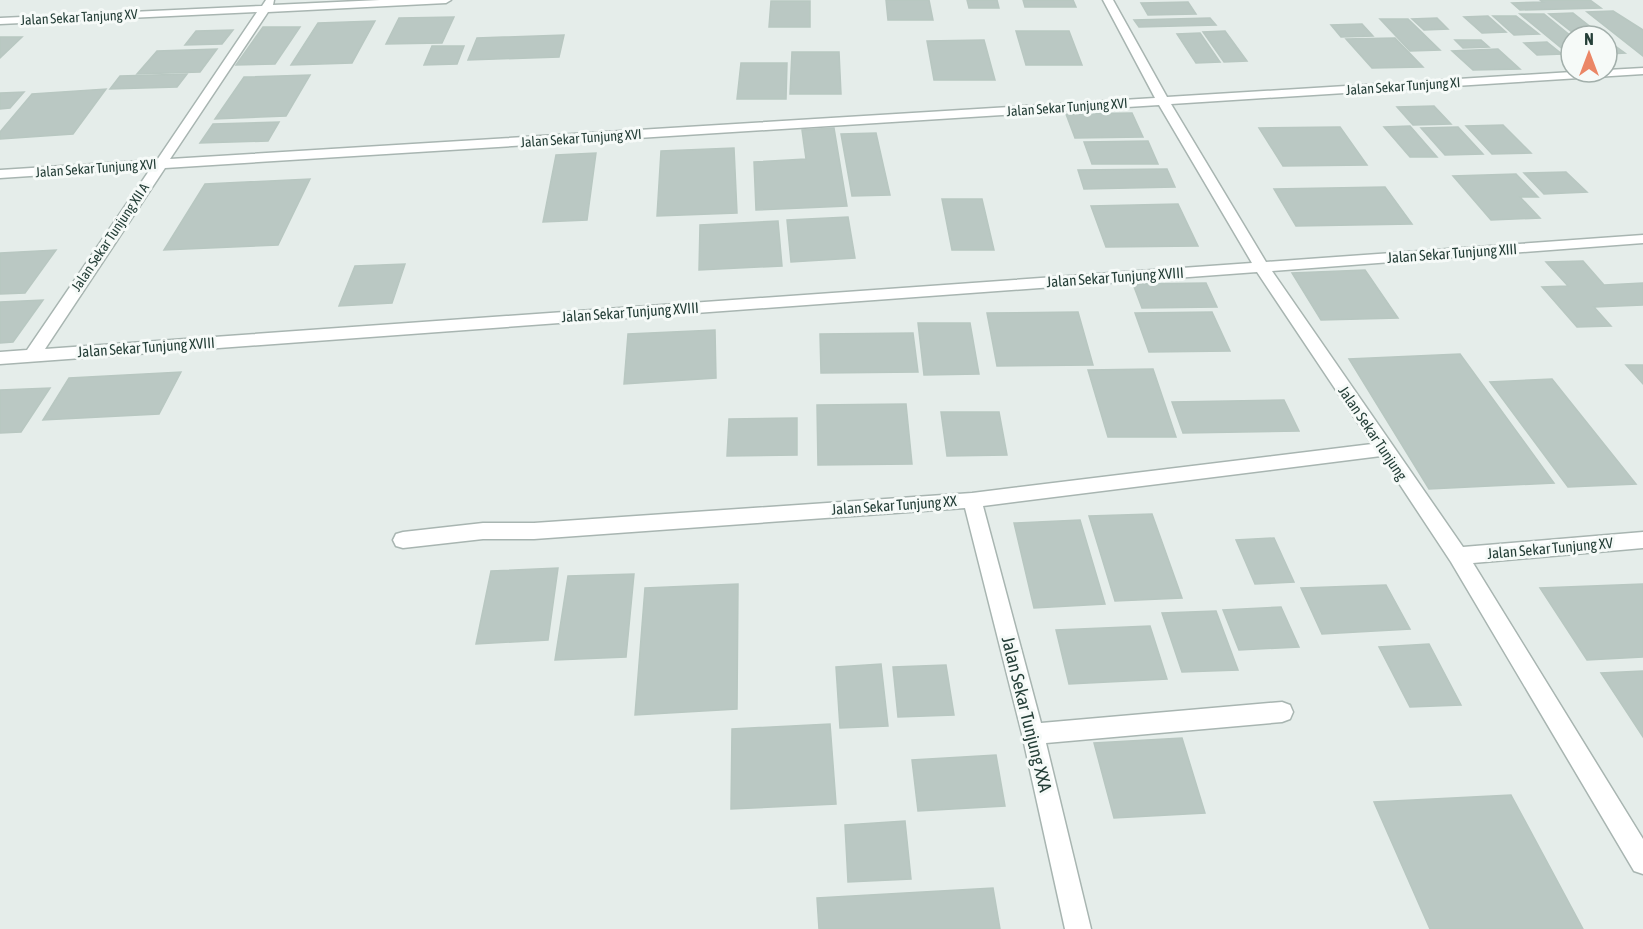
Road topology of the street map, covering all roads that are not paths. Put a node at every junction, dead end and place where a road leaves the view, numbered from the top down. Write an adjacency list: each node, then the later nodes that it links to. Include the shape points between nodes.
1 (446, 0): 3 (street, Jalan Sekar Tanjung XV)
2 (1108, 0): 6 (street, Jalan Sekar Tunjung)
3 (268, 4): 4 (street, Jalan Sekar Tanjung XV); 7 (street, Jalan Sekar Tunjung XII A)
4 (0, 21)
5 (1643, 71): 6 (street, Jalan Sekar Tunjung XI)
6 (1163, 101): 7 (street, Jalan Sekar Tunjung XVI); 10 (street, Jalan Sekar Tunjung)
7 (159, 164): 8 (street, Jalan Sekar Tunjung XVI); 11 (street, Jalan Sekar Tunjung XII A)
8 (0, 174)
9 (1643, 239): 10 (street, Jalan Sekar Tunjung XIII)
10 (1261, 267): 11 (street, Jalan Sekar Tunjung XVIII); 13 (street, Jalan Sekar Tunjung)
11 (32, 356): 12 (street, Jalan Sekar Tunjung XVIII)
12 (0, 358)
13 (1383, 449): 14 (street, Jalan Sekar Tunjung XX); 17 (street, Jalan Sekar Tunjung)
14 (972, 500): 15 (street, Jalan Sekar Tunjung XX, via 534,531 483,531); 19 (street, Jalan Sekar Tunjung XXA)
15 (403, 540)
16 (1643, 540): 17 (street, Jalan Sekar Tunjung XV)
17 (1458, 556): 20 (street, Jalan Sekar Tunjung)
18 (1282, 712): 19 (street)
19 (1033, 734): 21 (street, Jalan Sekar Tunjung XXA)
20 (1643, 862)
21 (1078, 929)

